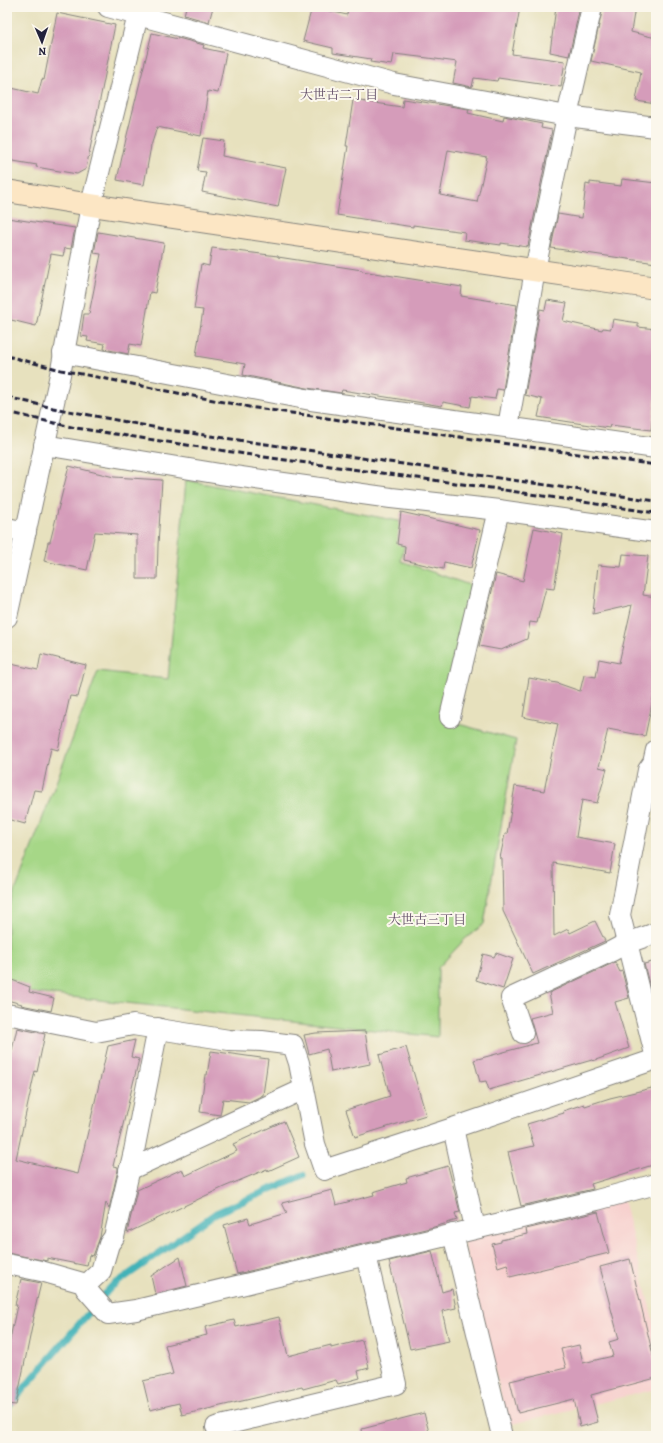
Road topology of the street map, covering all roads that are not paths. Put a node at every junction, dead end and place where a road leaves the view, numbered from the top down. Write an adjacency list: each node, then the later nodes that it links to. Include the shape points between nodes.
1 (108, 7): 3 (street)
2 (592, 7): 4 (street)
3 (139, 11): 4 (street, via 394,84); 7 (street)
4 (567, 116): 5 (street); 8 (street)
5 (656, 127)
6 (7, 191): 7 (street)
7 (91, 205): 8 (street); 10 (street)
8 (535, 270): 9 (street); 11 (street)
9 (656, 288)
10 (63, 353): 11 (street, via 311,400); 12 (street)
11 (508, 427): 13 (street)
12 (44, 445): 14 (street, via 220,474); 15 (street)
13 (656, 448)
14 (499, 510): 16 (street); 18 (street)
15 (16, 530): 17 (street)
16 (656, 532)
17 (7, 616)
18 (450, 717)
19 (656, 750): 21 (street, via 653,763 648,770 620,915)
20 (656, 933): 21 (street)
21 (627, 942): 24 (street, via 612,952 511,998); 25 (street)
22 (7, 1014): 23 (street, via 96,1032 133,1024)
23 (158, 1028): 26 (street, via 229,1040 262,1041 293,1046); 28 (street)
24 (523, 1033)
25 (656, 1058): 27 (street)
26 (304, 1089): 27 (street, via 315,1144 324,1170); 28 (street)
27 (453, 1128): 30 (street)
28 (129, 1170): 34 (street, via 114,1237 109,1244 101,1271)
29 (656, 1184): 30 (street)
30 (476, 1228): 31 (street)
31 (453, 1234): 32 (street); 36 (street)
32 (366, 1255): 34 (street, via 136,1310 108,1314); 35 (street, via 396,1384)
33 (7, 1264): 34 (street, via 83,1283)
34 (85, 1288)
35 (216, 1427)
36 (502, 1436)

